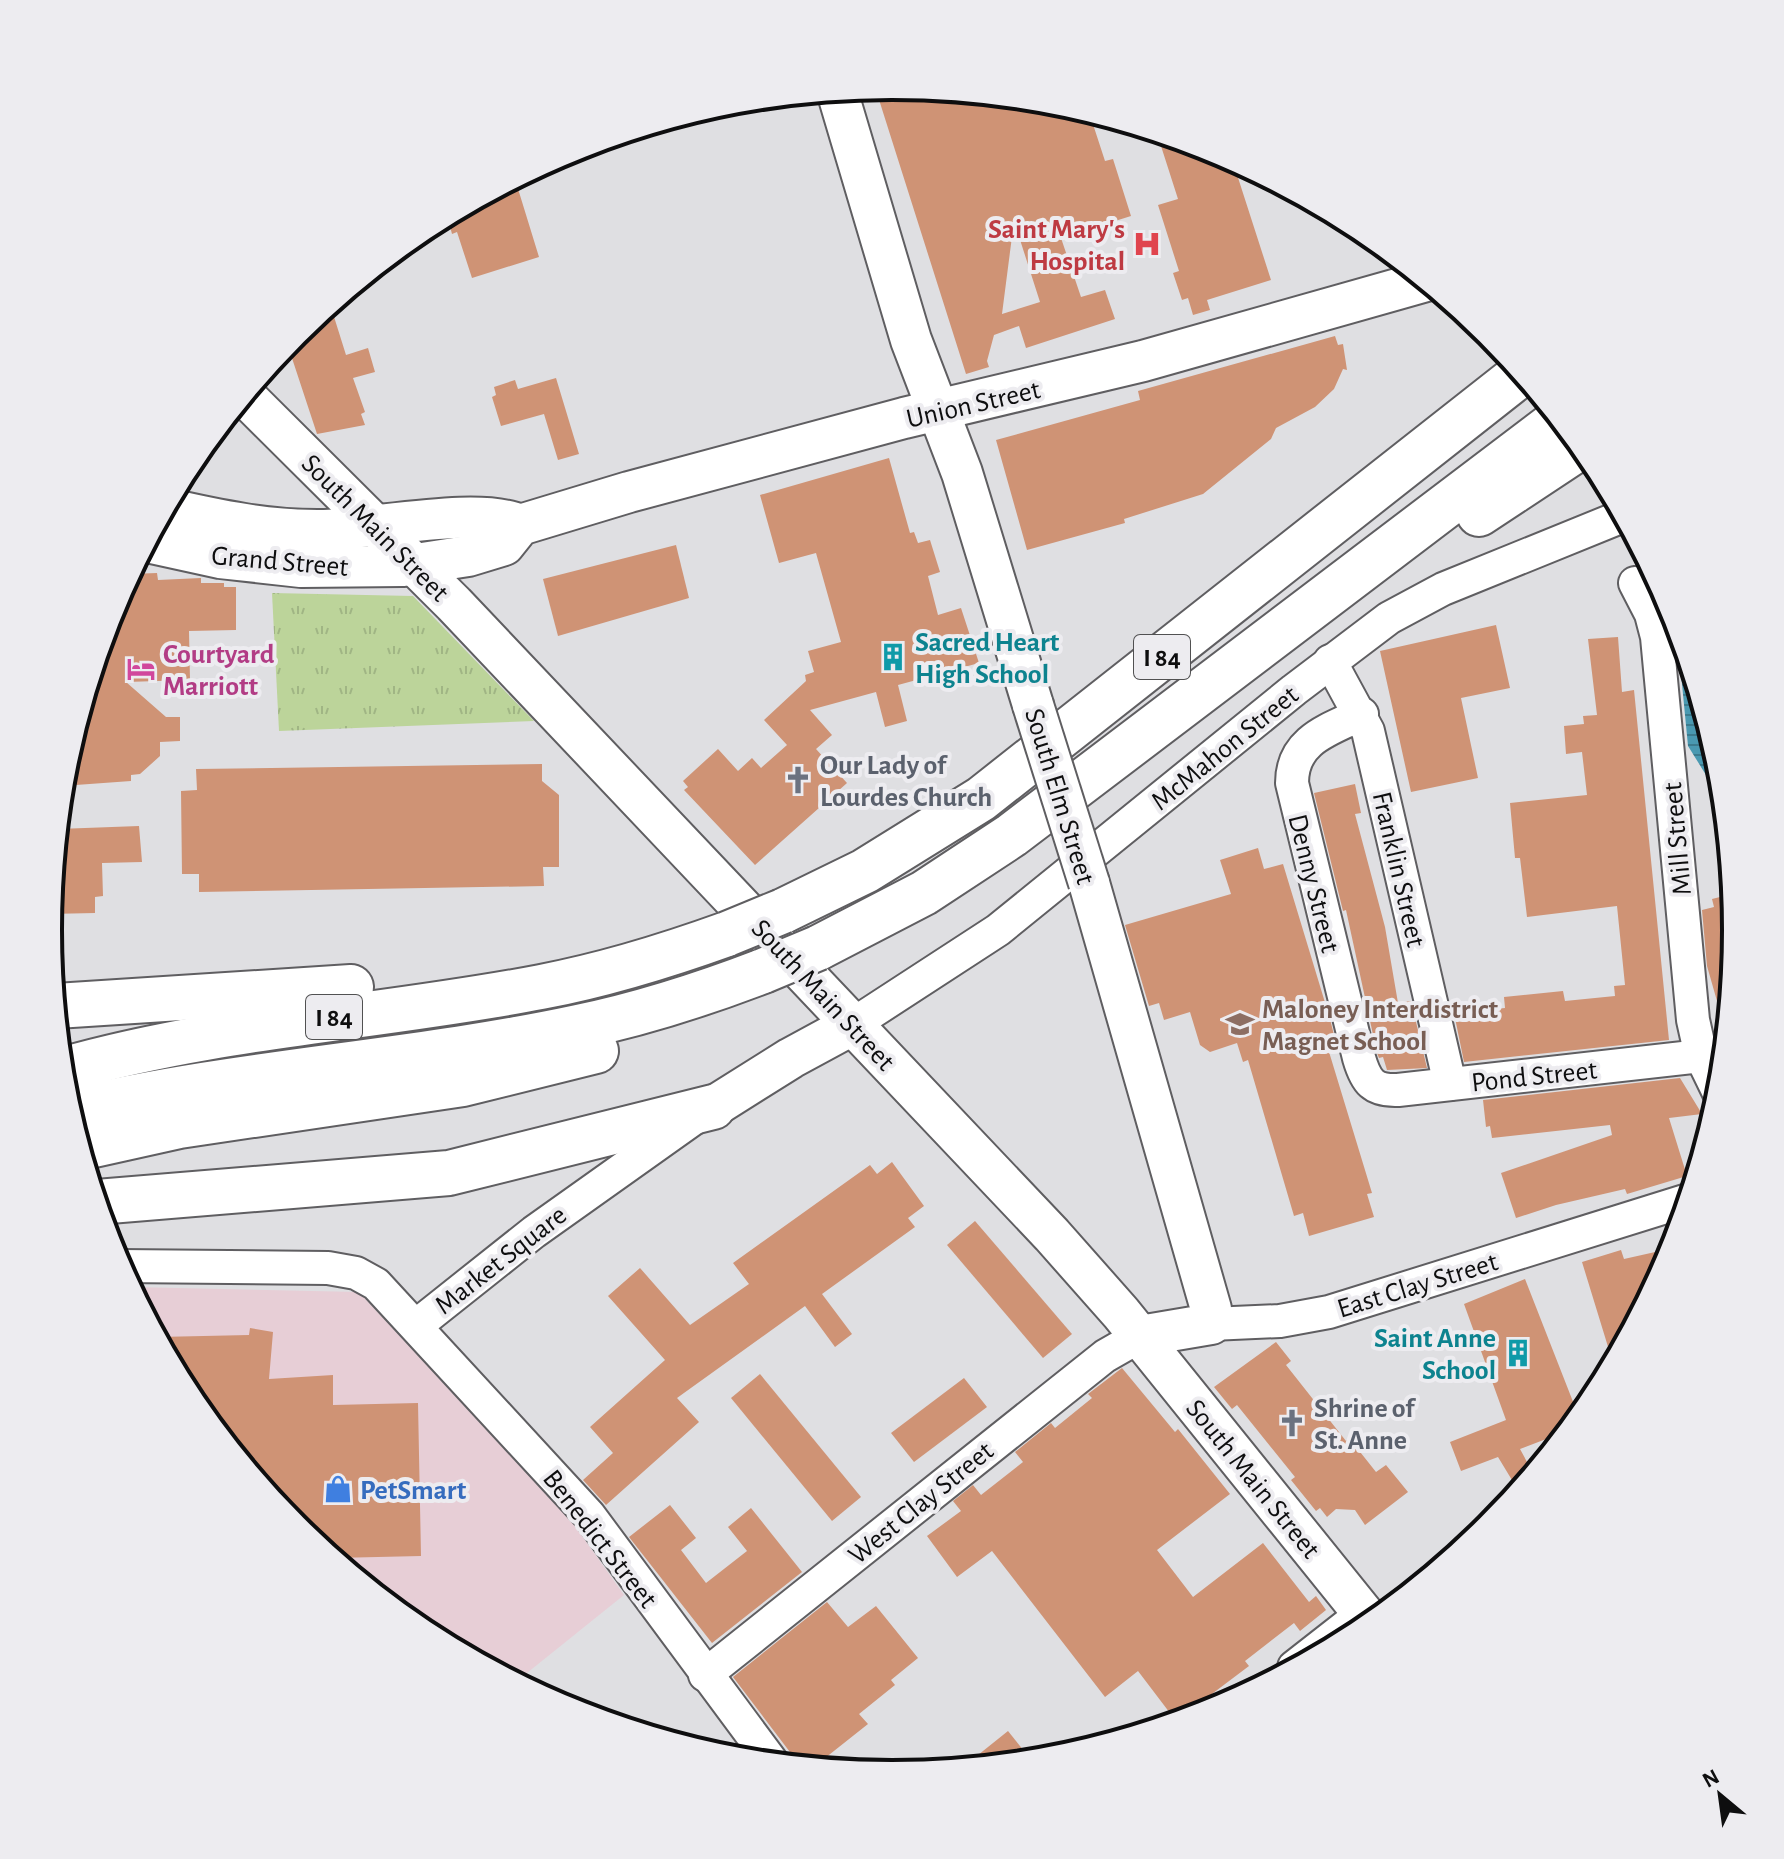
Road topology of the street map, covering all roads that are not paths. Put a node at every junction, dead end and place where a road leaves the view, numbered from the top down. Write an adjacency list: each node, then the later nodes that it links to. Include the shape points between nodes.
1 (840, 101): 5 (main road, South Elm Street, via 911,340)
2 (1414, 284): 5 (main road, Union Street, via 1143,361)
3 (1514, 380): 18 (highway, I 84, bridge, via 981,799 865,871 783,911)
4 (251, 402): 11 (main road, South Main Street)
5 (938, 410): 10 (main road, Union Street); 33 (main road, South Elm Street, bridge, via 1089,883 1208,1294)
6 (1551, 426): 14 (highway, I 84)
7 (1571, 453): 14 (highway, via 1430,549)
8 (175, 510): 11 (main road, Grand Street, via 284,529)
9 (1614, 520): 16 (street, McMahon Street, via 1423,598)
10 (520, 525): 11 (main road, Union Street, via 494,518); 13 (main road, Union Street, via 497,548)
11 (375, 527): 13 (main road, South Main Street)
12 (157, 544): 13 (main road, Grand Street, via 287,566)
13 (415, 565): 21 (main road, South Main Street)
14 (1352, 576): 19 (highway, I 84, bridge, via 1012,835 924,893 818,948)
15 (1635, 583): 22 (street, Mill Street, via 1657,637 1693,1020)
16 (1330, 661): 17 (street, Franklin Street); 21 (street, McMahon Street, via 998,930)
17 (1362, 714): 25 (street, Denny Street, via 1304,746 1294,761 1292,783 1359,1058); 26 (street, Franklin Street)
18 (607, 972): 20 (highway, via 548,963 324,990); 23 (highway, I 84, via 513,992 201,1038)
19 (695, 995): 28 (highway, I 84, via 531,1036); 29 (highway, via 668,1020 637,1038 499,1076 179,1126)
20 (66, 1005)
21 (852, 1025): 27 (main road, Market Square); 35 (main road, South Main Street)
22 (1701, 1056): 24 (street, Mill Street); 26 (street, Pond Street)
23 (74, 1067)
24 (1709, 1073)
25 (1370, 1084): 26 (street, Pond Street, via 1384,1091)
26 (1450, 1084)
27 (713, 1107): 30 (highway, via 449,1173); 34 (street, Market Square, via 534,1232)
28 (82, 1109)
29 (91, 1146)
30 (108, 1201)
31 (1675, 1204): 33 (street, East Clay Street, via 1319,1314)
32 (134, 1266): 34 (street, Market Square, via 344,1270 376,1284)
33 (1211, 1324): 35 (main road, East Clay Street)
34 (417, 1325): 37 (street, Benedict Street, via 589,1515)
35 (1140, 1336): 36 (main road, South Main Street); 37 (street, West Clay Street, via 1094,1365)
36 (1363, 1613)
37 (705, 1675): 38 (street, Benedict Street)
38 (762, 1749)

